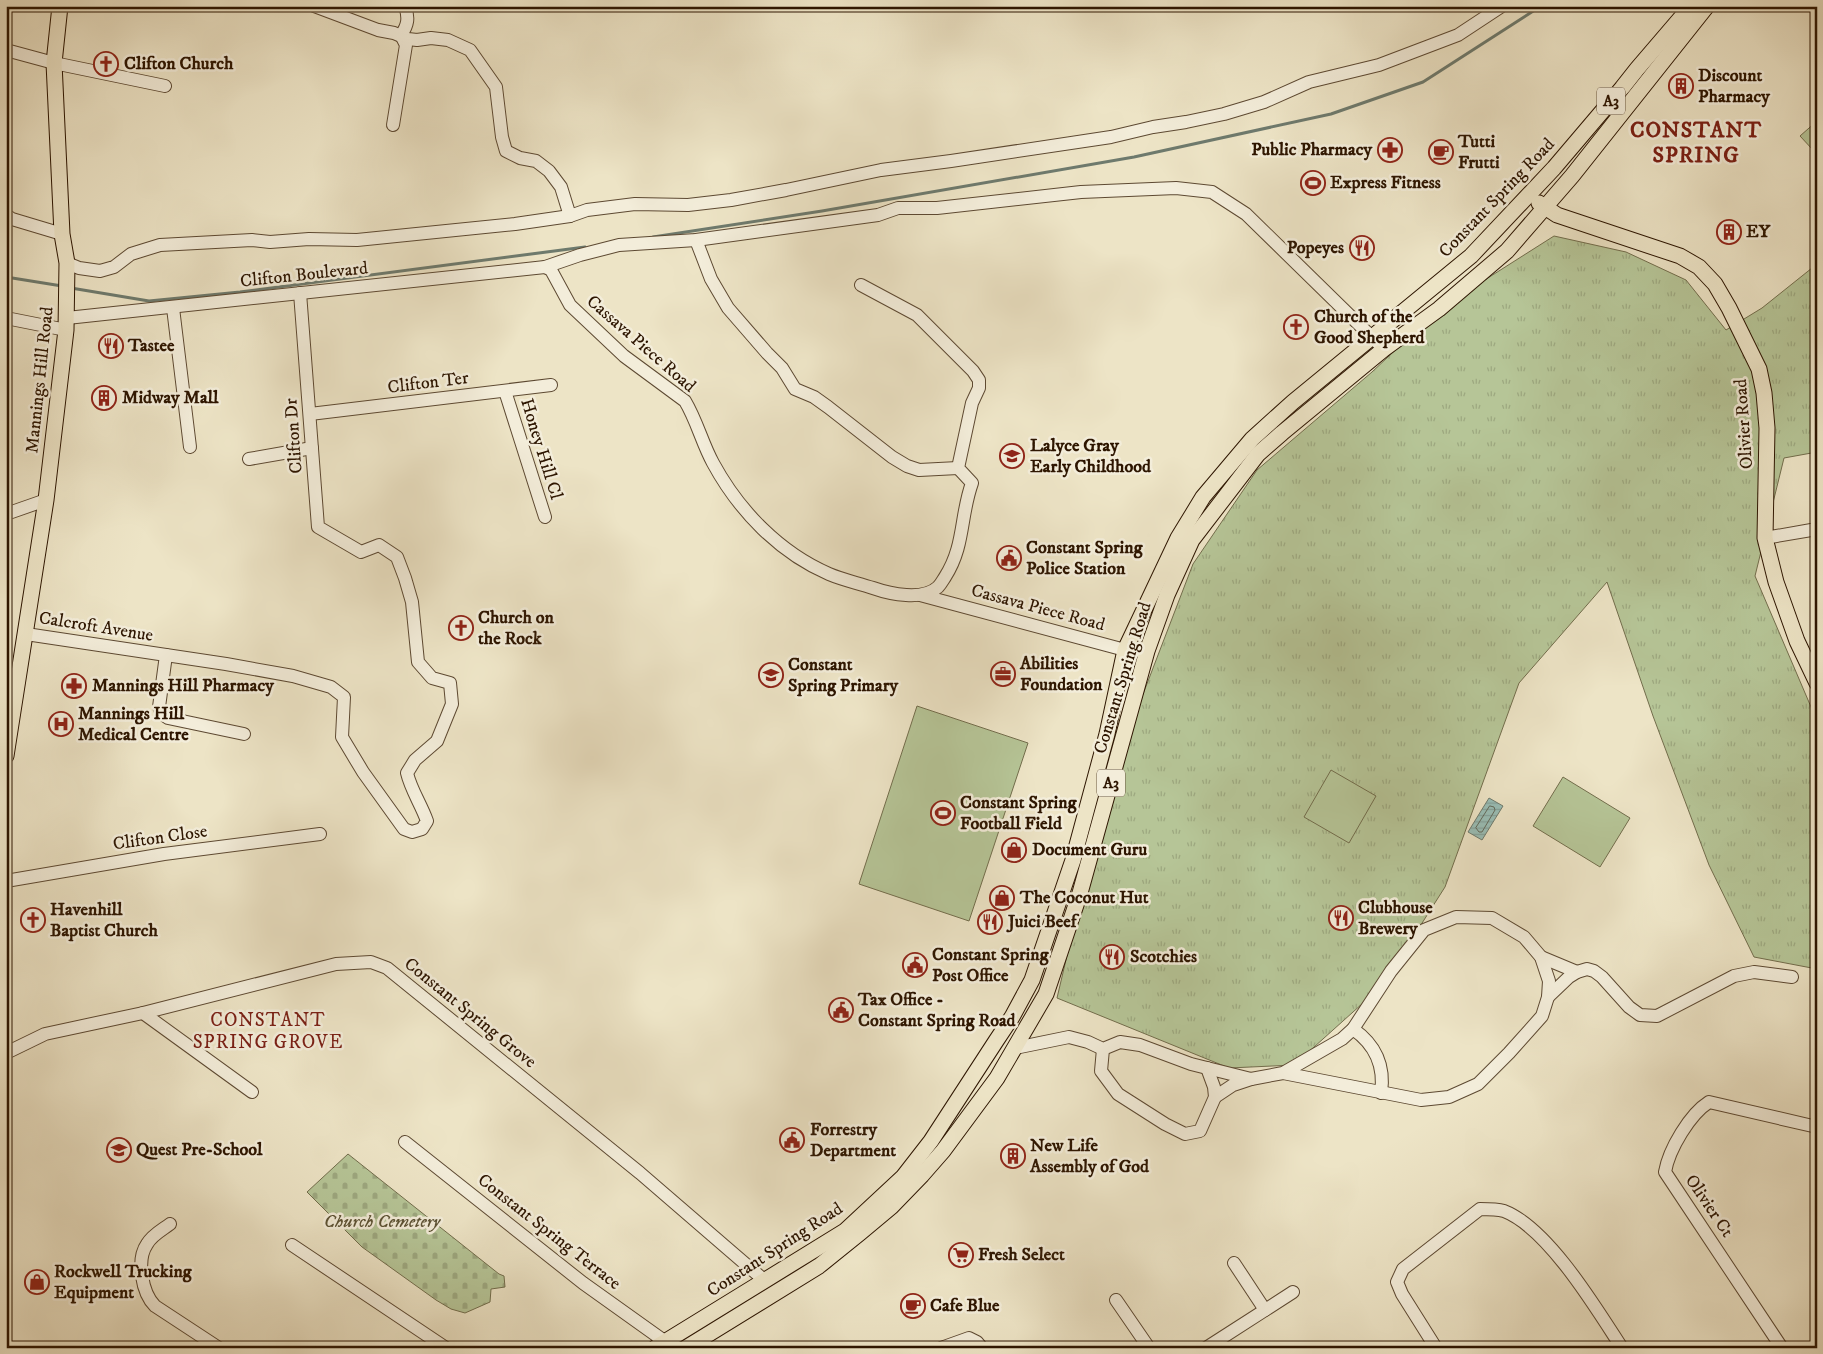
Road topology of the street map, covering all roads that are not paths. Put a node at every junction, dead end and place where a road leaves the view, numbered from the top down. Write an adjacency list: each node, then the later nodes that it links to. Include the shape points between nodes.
1 (60, 6): 9 (main road, Mannings Hill Road)
2 (314, 6): 7 (street)
3 (405, 6): 7 (street, via 407,26)
4 (1502, 6): 15 (street, via 1458,35 1379,65 1309,82 1264,102 1224,114 1111,137 881,170 731,200 688,205 635,204 587,210)
5 (1691, 6): 12 (main road, Constant Spring Road / A3)
6 (1707, 6): 13 (main road, Constant Spring Road / A3)
7 (401, 36): 11 (street, via 406,45); 15 (street, via 418,40 448,40 470,50 496,88 506,151 536,161 549,171 561,187)
8 (6, 50): 9 (street)
9 (54, 63): 10 (street); 16 (main road, Mannings Hill Road)
10 (165, 86)
11 (393, 125)
12 (1529, 195): 13 (main road, Olivier Road); 25 (main road, Constant Spring Road / A3, via 1471,256)
13 (1546, 208): 25 (main road, Constant Spring Road / A3, via 1507,251 1439,309); 37 (main road, Olivier Road, via 1557,215 1680,256 1699,267 1715,284 1755,361 1764,393 1767,428)
14 (6, 215): 16 (street)
15 (570, 216): 18 (street, via 357,240 252,240 160,245 132,254 114,267 100,271)
16 (62, 234): 18 (main road, Mannings Hill Road)
17 (696, 240): 19 (street, Clifton Boulevard, via 619,245); 25 (street, Clifton Boulevard, via 878,215 898,208 937,208 1108,190 1176,188 1212,192 1246,214); 32 (street, via 728,308 782,368 795,388 828,407 892,458 907,466 919,470)
18 (67, 263): 24 (main road, Mannings Hill Road)
19 (544, 267): 21 (street, Clifton Boulevard); 38 (street, Cassava Piece Road, via 551,270 570,305 624,356 685,401 713,463 762,530 796,556 830,574 890,594)
20 (861, 285): 32 (street, via 918,315 979,380)
21 (300, 293): 22 (street, Clifton Boulevard); 28 (street, Clifton Dr)
22 (173, 308): 24 (street, Clifton Boulevard); 29 (street)
23 (6, 318): 24 (street, Clifton Boulevard)
24 (67, 319): 33 (main road, Mannings Hill Road)
25 (1379, 343): 40 (main road, Constant Spring Road / A3, via 1293,402 1252,440 1204,497 1178,538); 41 (main road, Constant Spring Road / A3, via 1258,454 1192,540 1167,595)
26 (551, 386): 27 (street, Clifton Ter)
27 (505, 391): 28 (street, Clifton Ter); 35 (street, Honey Hill Cl)
28 (310, 414): 30 (street, Clifton Dr)
29 (190, 447)
30 (312, 448): 31 (street); 42 (street, Clifton Dr, via 318,527 361,552 379,545 397,557 412,602 418,662 432,678 450,683 452,704 437,741 415,760 407,773 427,821 422,829 412,832 404,829 355,761 342,737 344,697 331,686 284,674)
31 (249, 458)
32 (958, 468): 38 (street, Cassava Piece Road, via 972,483 960,545 953,565 938,587)
33 (46, 500): 34 (street); 39 (main road, Mannings Hill Road)
34 (6, 514)
35 (544, 517)
36 (1817, 530): 37 (street)
37 (1766, 538): 43 (main road, Olivier Road, via 1776,582 1797,641)
38 (920, 595): 40 (street, Cassava Piece Road)
39 (26, 634): 42 (street, Calcroft Avenue); 45 (main road, Mannings Hill Road)
40 (1125, 650): 41 (street, Cassava Piece Road); 68 (main road, Constant Spring Road / A3, via 1107,734 1073,860 1032,980 1012,1018 931,1141 903,1177 845,1231)
41 (1147, 651): 54 (main road, Constant Spring Road / A3, via 1080,893 1046,994)
42 (166, 655): 44 (street, Calcroft Avenue, via 159,707 162,714)
43 (1815, 676)
44 (244, 734)
45 (6, 756)
46 (320, 834): 47 (street, Clifton Close, via 164,854)
47 (6, 881)
48 (1541, 957): 49 (street); 51 (street, via 1548,980); 53 (street, via 1524,938 1492,918 1456,917 1424,930 1391,971)
49 (1577, 972): 50 (street, via 1594,971 1629,1007 1640,1015 1651,1016 1657,1016 1734,976 1754,972); 51 (street)
50 (1792, 976)
51 (1548, 997): 61 (street, via 1542,1016 1478,1084 1449,1097 1422,1100)
52 (143, 1013): 56 (street, Constant Spring Grove, via 45,1034); 60 (street); 68 (street, Constant Spring Grove, via 336,964 371,962 387,968 640,1173)
53 (1353, 1029): 58 (street, via 1342,1039); 61 (street, via 1365,1037 1382,1070)
54 (1015, 1048): 55 (street, via 1068,1036); 75 (main road, Constant Spring Road / A3, via 997,1078 943,1150 891,1207 819,1266)
55 (1103, 1049): 57 (street, via 1120,1042 1140,1045); 62 (street, via 1101,1071 1118,1094 1185,1134 1200,1131)
56 (6, 1053)
57 (1207, 1068): 59 (street); 62 (street)
58 (1283, 1073): 59 (street); 61 (street)
59 (1251, 1079): 62 (street)
60 (252, 1092)
61 (1381, 1093)
62 (1215, 1097)
63 (1817, 1127): 82 (street, Olivier Ct, via 1710,1102 1700,1108 1680,1138 1669,1156 1665,1172)
64 (405, 1142): 72 (street, Constant Spring Terrace)
65 (170, 1224): 73 (street, via 152,1237 142,1253 143,1282 148,1299)
66 (292, 1245): 74 (street)
67 (1234, 1263): 71 (street)
68 (764, 1280): 72 (main road, Constant Spring Road / A3)
69 (1294, 1292): 71 (street)
70 (1116, 1300): 78 (street)
71 (1265, 1310): 79 (street)
72 (665, 1345)
73 (219, 1348)
74 (446, 1348)
75 (686, 1348)
76 (941, 1348): 77 (street, via 969,1338)
77 (982, 1348)
78 (1148, 1348)
79 (1206, 1348)
80 (1436, 1348): 81 (street, via 1397,1282 1403,1269 1480,1209 1502,1210 1521,1220 1552,1249)
81 (1622, 1348)
82 (1782, 1348)

